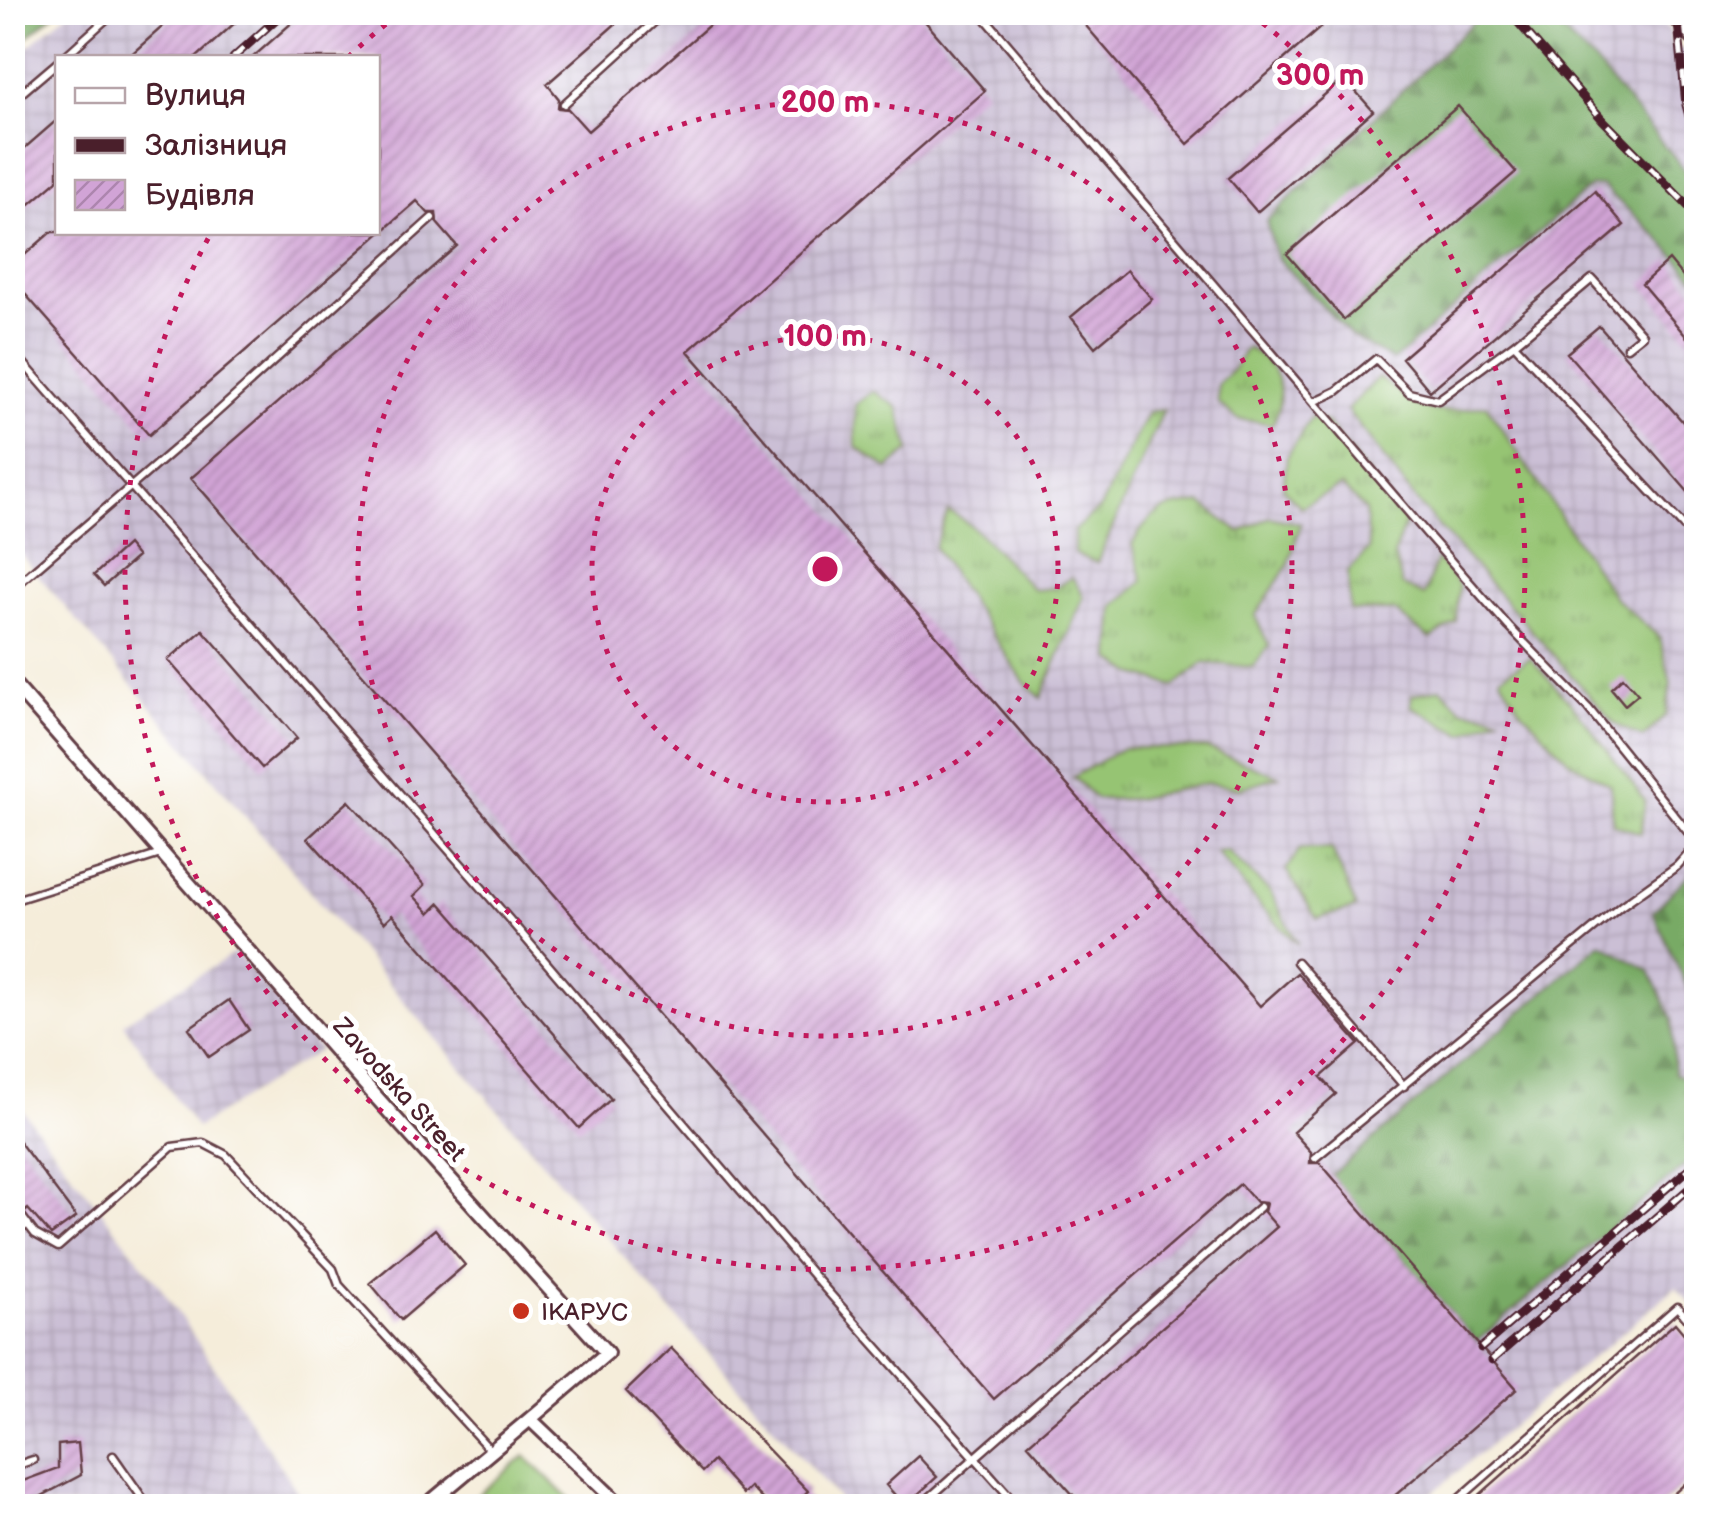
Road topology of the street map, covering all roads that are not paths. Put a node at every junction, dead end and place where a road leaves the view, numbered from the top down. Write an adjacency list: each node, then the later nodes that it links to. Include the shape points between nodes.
1 (114, 12): 6 (lane)
2 (665, 12): 9 (lane)
3 (980, 12): 14 (lane)
4 (1671, 12): 5 (street)
5 (1696, 42)
6 (66, 55)
7 (55, 64): 8 (lane)
8 (12, 101)
9 (564, 104)
10 (432, 218): 15 (lane)
11 (1514, 344): 12 (lane, via 1592,279 1642,335); 14 (lane, via 1438,400 1409,393 1376,359); 16 (lane)
12 (1627, 347)
13 (12, 350): 15 (lane)
14 (1316, 401): 19 (lane, via 1462,574 1588,708)
15 (130, 486): 17 (lane); 33 (lane)
16 (1696, 540)
17 (12, 589)
18 (12, 682): 20 (street, Zavodska Street)
19 (1696, 844): 23 (lane)
20 (164, 853): 21 (lane); 30 (street, Zavodska Street, via 607,1353)
21 (12, 900)
22 (1297, 962): 23 (lane)
23 (1404, 1086): 24 (lane)
24 (1315, 1158)
25 (12, 1204): 27 (lane)
26 (1260, 1206): 33 (lane)
27 (28, 1224): 28 (lane); 31 (lane, via 58,1246 172,1147 203,1143 226,1154)
28 (12, 1236)
29 (1696, 1328): 41 (lane, via 1677,1307)
30 (530, 1419): 31 (street); 38 (street)
31 (491, 1451): 37 (street)
32 (114, 1456): 36 (lane)
33 (974, 1458): 39 (lane); 40 (lane)
34 (32, 1460): 35 (lane)
35 (12, 1467)
36 (148, 1506)
37 (426, 1506)
38 (620, 1506)
39 (920, 1506)
40 (1018, 1506)
41 (1451, 1506)

